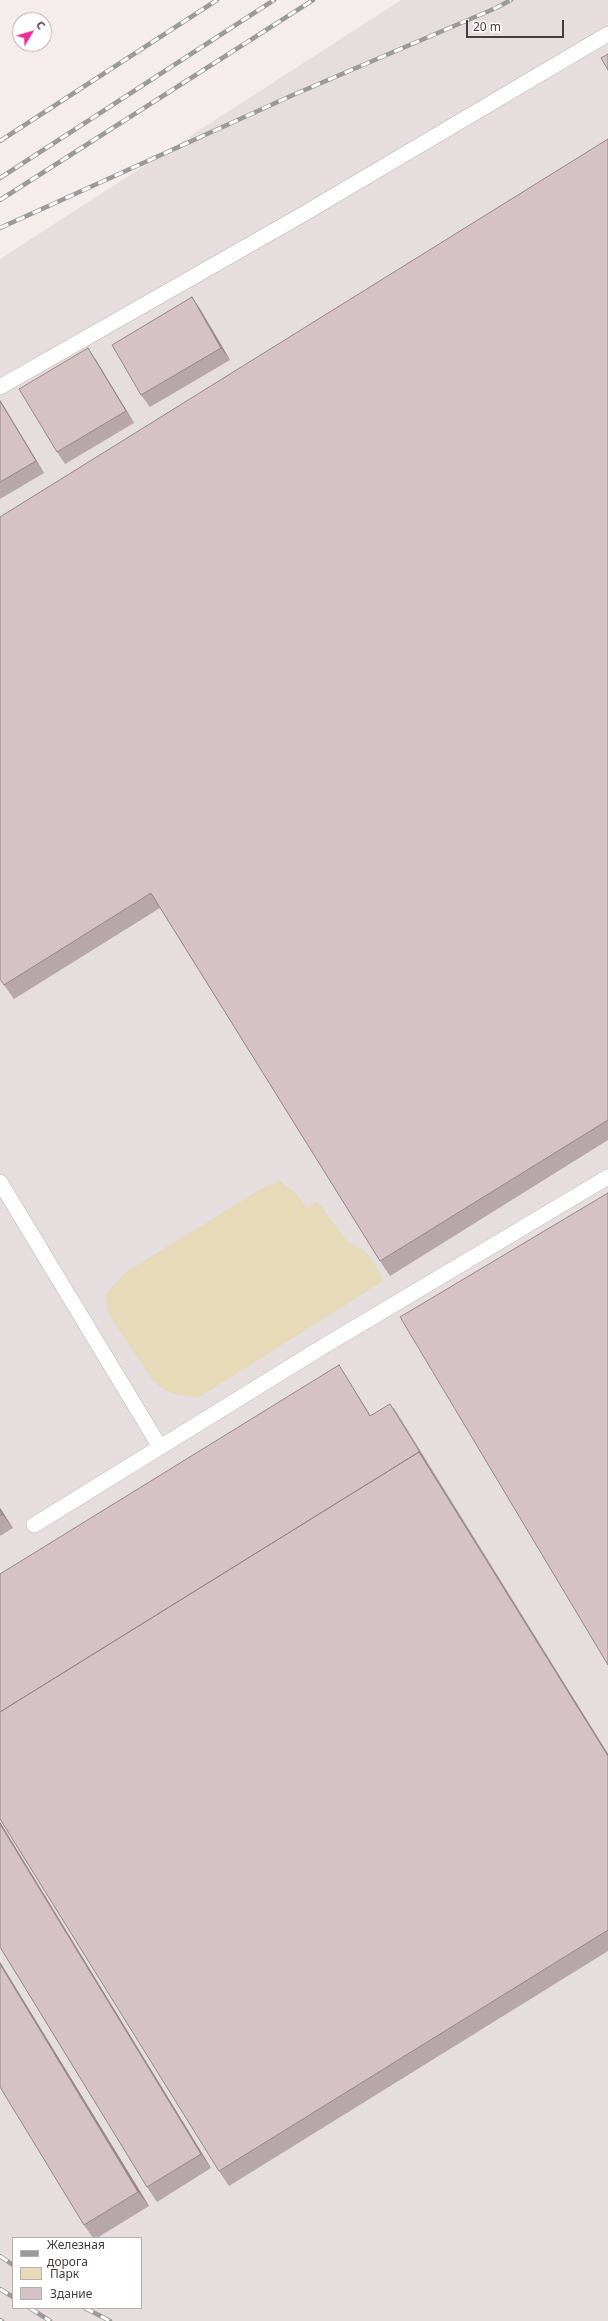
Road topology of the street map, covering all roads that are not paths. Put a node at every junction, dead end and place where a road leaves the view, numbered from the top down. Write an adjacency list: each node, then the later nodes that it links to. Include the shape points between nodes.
1 (608, 34): 2 (lane, via 300,216)
2 (0, 387)
3 (608, 1177): 5 (lane)
4 (0, 1182): 5 (lane)
5 (160, 1447): 6 (lane)
6 (34, 1526)

